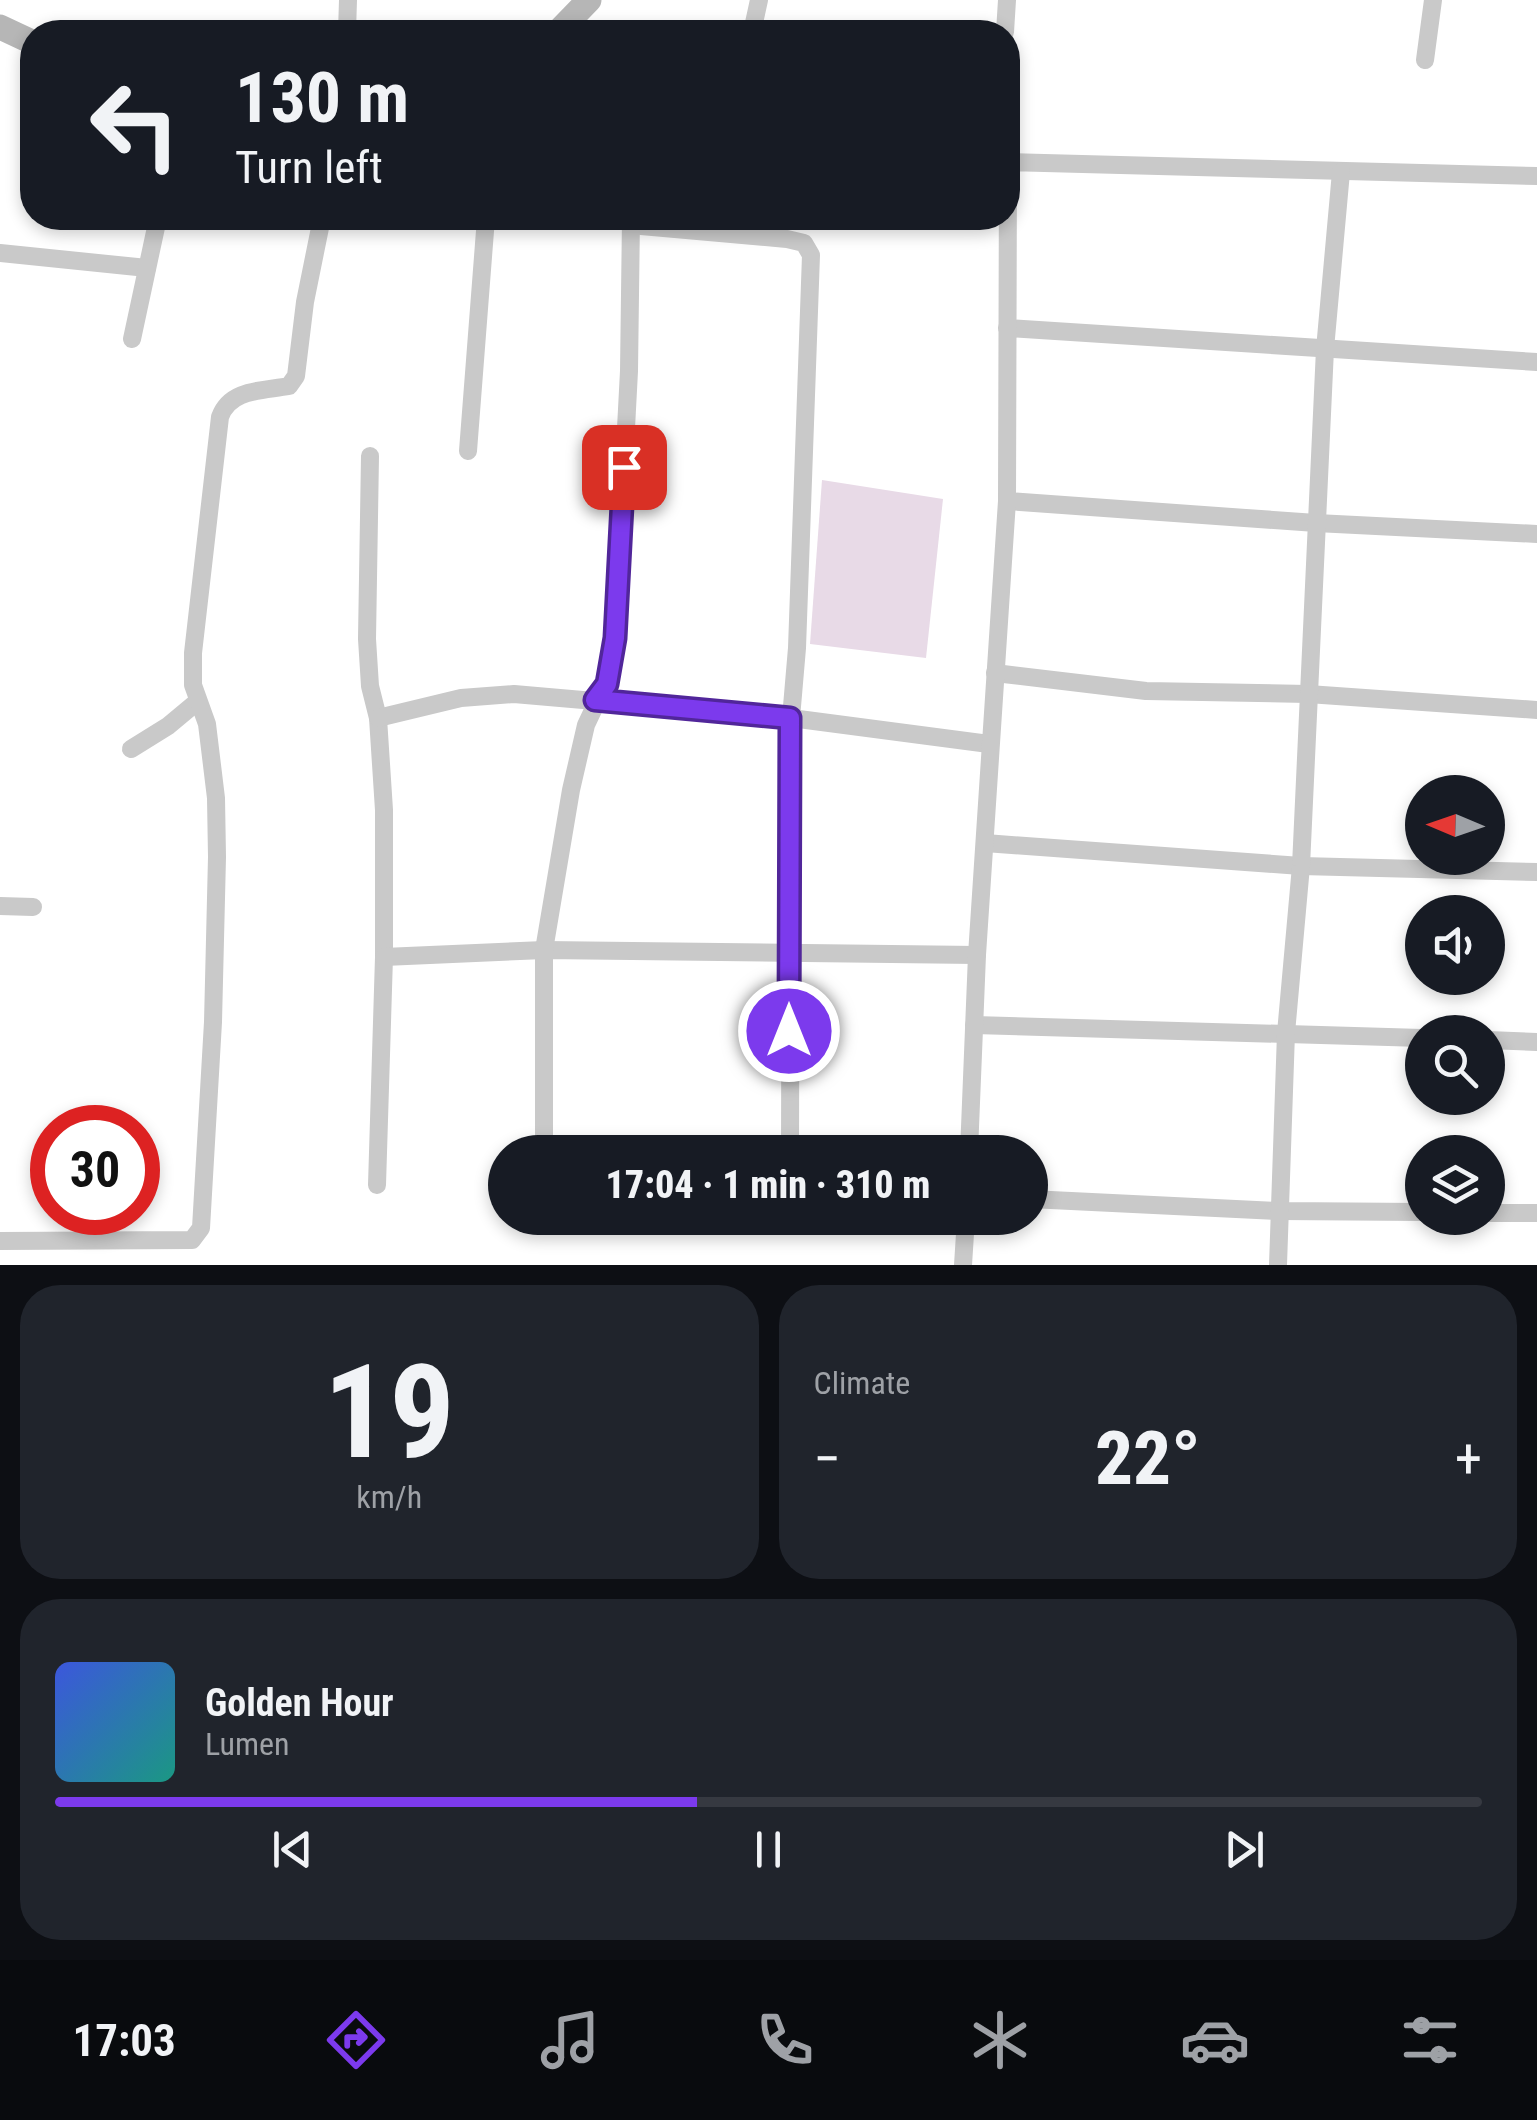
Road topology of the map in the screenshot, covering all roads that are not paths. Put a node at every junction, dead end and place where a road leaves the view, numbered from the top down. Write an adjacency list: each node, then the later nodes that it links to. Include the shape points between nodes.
1 (589, 0): 3 (main road)
2 (1433, 0): 4 (street)
3 (570, 20)
4 (1425, 60)
5 (1020, 160): 6 (street)
6 (1342, 172): 7 (street); 18 (street)
7 (1537, 176)
8 (155, 230): 15 (street)
9 (320, 230): 28 (street, via 296,376 289,386 238,396 220,418 194,653)
10 (485, 230): 20 (street)
11 (631, 230): 27 (street, via 615,638 607,684)
12 (714, 230): 31 (street, via 787,238 804,243 811,254)
13 (1008, 230): 16 (street)
14 (0, 253): 15 (street)
15 (147, 268): 17 (street)
16 (1007, 328): 18 (street); 22 (street)
17 (132, 339)
18 (1325, 349): 19 (street); 23 (street)
19 (1537, 362)
20 (468, 450)
21 (370, 456): 30 (street, via 367,639)
22 (1007, 500): 23 (street); 25 (street)
23 (1316, 523): 24 (street); 26 (street)
24 (1537, 534)
25 (995, 673): 26 (street, via 1146,691); 32 (street)
26 (1308, 694): 29 (street); 35 (street)
27 (595, 700): 30 (street, via 477,696); 31 (street); 39 (street, via 571,790)
28 (198, 701): 33 (street); 58 (street, via 216,798 217,857 202,1228 192,1240)
29 (1537, 710)
30 (378, 718): 42 (street)
31 (790, 718): 32 (street); 40 (street)
32 (989, 744): 34 (street)
33 (131, 749)
34 (985, 843): 35 (street); 41 (street)
35 (1301, 866): 36 (street); 44 (street)
36 (1537, 872)
37 (0, 906): 38 (street)
38 (34, 907)
39 (544, 950): 40 (street); 42 (street); 48 (street)
40 (789, 951): 41 (street); 49 (street)
41 (977, 955): 43 (street)
42 (384, 957): 51 (street)
43 (974, 1024): 44 (street); 50 (street)
44 (1286, 1033): 45 (street); 53 (street)
45 (1405, 1037)
46 (1505, 1041): 47 (street)
47 (1537, 1042)
48 (544, 1135)
49 (789, 1135)
50 (970, 1135)
51 (376, 1185)
52 (1048, 1199): 53 (street)
53 (1278, 1210): 54 (street); 60 (street)
54 (1405, 1212)
55 (1505, 1213): 56 (street)
56 (1537, 1214)
57 (965, 1235): 59 (street)
58 (0, 1241)
59 (963, 1265)
60 (1278, 1265)

